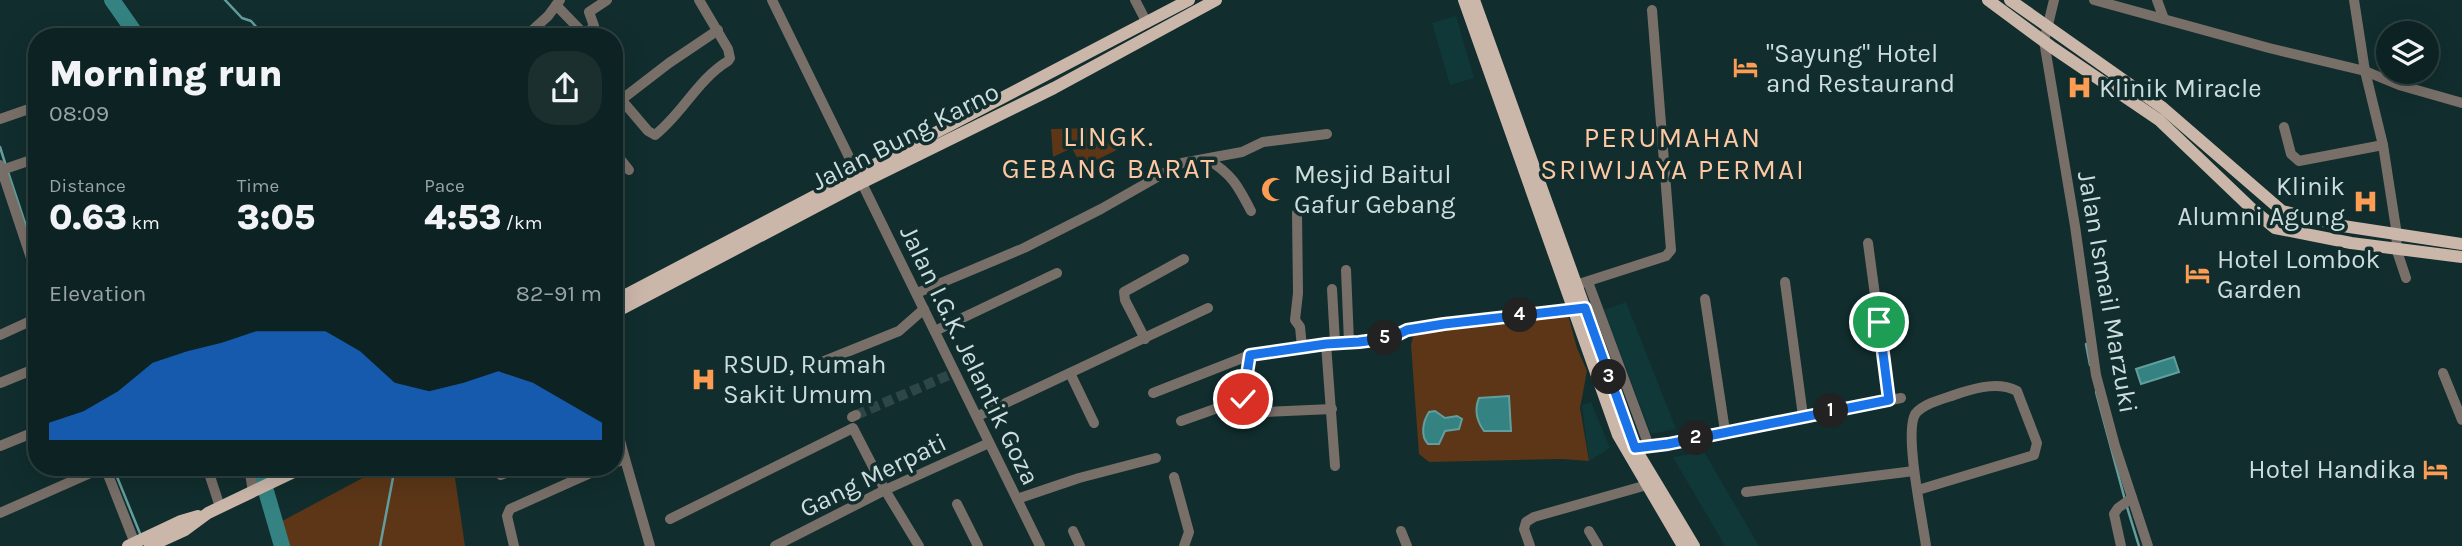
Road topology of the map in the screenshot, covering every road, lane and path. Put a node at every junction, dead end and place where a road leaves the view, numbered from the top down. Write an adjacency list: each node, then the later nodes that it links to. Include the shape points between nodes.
1 (607, 0): 21 (street, via 589,12 594,24)
2 (1135, 0): 18 (street)
3 (1189, 0): 18 (main road)
4 (1216, 0): 25 (main road)
5 (1464, 0): 57 (main road)
6 (1474, 0): 57 (main road)
7 (1988, 0): 23 (main road)
8 (2010, 0): 23 (main road)
9 (2054, 0): 23 (street)
10 (2094, 0): 17 (street)
11 (2157, 0): 17 (street)
12 (2354, 0): 24 (street)
13 (702, 1): 22 (street)
14 (774, 1): 41 (street, Jalan I.G.K. Jelantik Goza)
15 (558, 3): 19 (street); 20 (street)
16 (1652, 10): 57 (street, via 1671,250 1666,256)
17 (2164, 19): 24 (street)
18 (1147, 23): 25 (main road)
19 (535, 28)
20 (578, 28)
21 (591, 28)
22 (718, 30): 26 (street); 28 (street, via 730,58 707,76 655,135)
23 (2046, 34): 27 (main road); 112 (street, Jalan Ismail Marzuki, via 2096,375)
24 (2365, 71): 29 (street); 34 (street)
25 (1065, 74): 41 (main road)
26 (623, 93)
27 (2137, 98): 40 (main road, via 2163,108); 42 (main road)
28 (623, 102)
29 (2462, 103)
30 (28, 111): 31 (street)
31 (0, 118)
32 (2284, 127): 34 (street, via 2291,154 2299,161)
33 (1327, 134): 35 (street, via 1263,142 1250,150)
34 (2383, 145): 46 (street)
35 (1207, 159): 43 (street, via 1236,182); 60 (street, via 1182,163 1035,242)
36 (28, 161): 38 (street)
37 (623, 162): 39 (street)
38 (4, 168): 50 (street)
39 (629, 170)
40 (2232, 170): 42 (main road); 45 (main road, via 2282,211)
41 (860, 178): 60 (street, Jalan I.G.K. Jelantik Goza); 61 (main road); 63 (main road, Jalan Bung Karno)
42 (2223, 180): 47 (main road, via 2275,228)
43 (1251, 211)
44 (1297, 214): 73 (street, via 1295,320)
45 (2312, 220): 46 (main road); 47 (main road)
46 (2397, 234): 49 (main road); 51 (street)
47 (2310, 235): 51 (main road)
48 (1868, 243): 82 (street)
49 (2462, 244)
50 (28, 247)
51 (2396, 248): 52 (main road); 56 (street)
52 (2462, 257)
53 (1184, 259): 70 (street, via 1124,292)
54 (1346, 270): 71 (street)
55 (1057, 273): 68 (street)
56 (2406, 278)
57 (1575, 280): 65 (main road); 94 (street)
58 (1785, 282): 86 (street)
59 (1332, 289): 72 (street)
60 (917, 293): 66 (street, Jalan I.G.K. Jelantik Goza)
61 (623, 297)
62 (1705, 299): 90 (street)
63 (623, 308)
64 (1208, 308): 70 (street)
65 (1578, 308): 71 (street, via 1433,325 1391,338); 94 (main road); 106 (main road, via 1618,435)
66 (924, 309): 68 (street, Jalan I.G.K. Jelantik Goza); 75 (street, via 899,331)
67 (28, 322): 69 (street)
68 (935, 331): 85 (street, Jalan I.G.K. Jelantik Goza, via 952,374)
69 (0, 334)
70 (1144, 339): 77 (street)
71 (1349, 342): 72 (street)
72 (1331, 343): 73 (street); 83 (street)
73 (1302, 347): 74 (street)
74 (1256, 354): 80 (street); 88 (street, via 1243,399)
75 (822, 362)
76 (28, 372): 79 (street)
77 (1070, 373): 85 (street); 89 (street)
78 (2443, 373): 87 (street)
79 (0, 383)
80 (1153, 393)
81 (1901, 398): 82 (street)
82 (1889, 400): 86 (street)
83 (1332, 409): 84 (street); 96 (street)
84 (1264, 412)
85 (978, 416): 92 (street, Jalan I.G.K. Jelantik Goza)
86 (1803, 416): 90 (street)
87 (2462, 420)
88 (1181, 421)
89 (1094, 423)
90 (1725, 431): 94 (street)
91 (28, 435): 93 (street)
92 (989, 443): 107 (street, Gang Merpati); 111 (street, Jalan I.G.K. Jelantik Goza)
93 (0, 446)
94 (1642, 447): 133 (main road)
95 (1156, 458): 111 (street)
96 (1335, 466)
97 (1914, 471): 108 (street); 108 (street, via 1911,429 1918,411 1984,386 2017,391 2037,448 2034,455); 110 (street)
98 (623, 472): 122 (street)
99 (84, 476): 115 (street)
100 (108, 476): 120 (street)
101 (208, 476): 114 (street)
102 (251, 476): 109 (street)
103 (287, 476): 109 (main road)
104 (584, 476): 121 (street, via 510,509 507,516)
105 (1174, 478): 128 (street, via 1189,532)
106 (1647, 485): 130 (street, via 1530,519 1524,529); 132 (main road)
107 (885, 490): 116 (street, via 853,428); 123 (street, Gang Merpati); 124 (street)
108 (1918, 490): 134 (street)
109 (256, 491): 114 (main road)
110 (1746, 492)
111 (1017, 499): 126 (street, Jalan I.G.K. Jelantik Goza)
112 (2130, 499): 135 (street, via 2114,514); 136 (street, Jalan Ismail Marzuki)
113 (957, 504): 125 (street)
114 (214, 510): 120 (main road, via 181,521)
115 (0, 513)
116 (670, 519)
117 (1073, 531): 127 (street)
118 (1401, 531): 129 (street)
119 (1589, 531): 131 (street)
120 (142, 544)
121 (514, 546)
122 (650, 546)
123 (775, 546)
124 (919, 546)
125 (978, 546)
126 (1040, 546)
127 (1080, 546)
128 (1184, 546)
129 (1407, 546)
130 (1530, 546)
131 (1598, 546)
132 (1683, 546)
133 (1694, 546)
134 (1926, 546)
135 (2121, 546)
136 (2148, 546)

